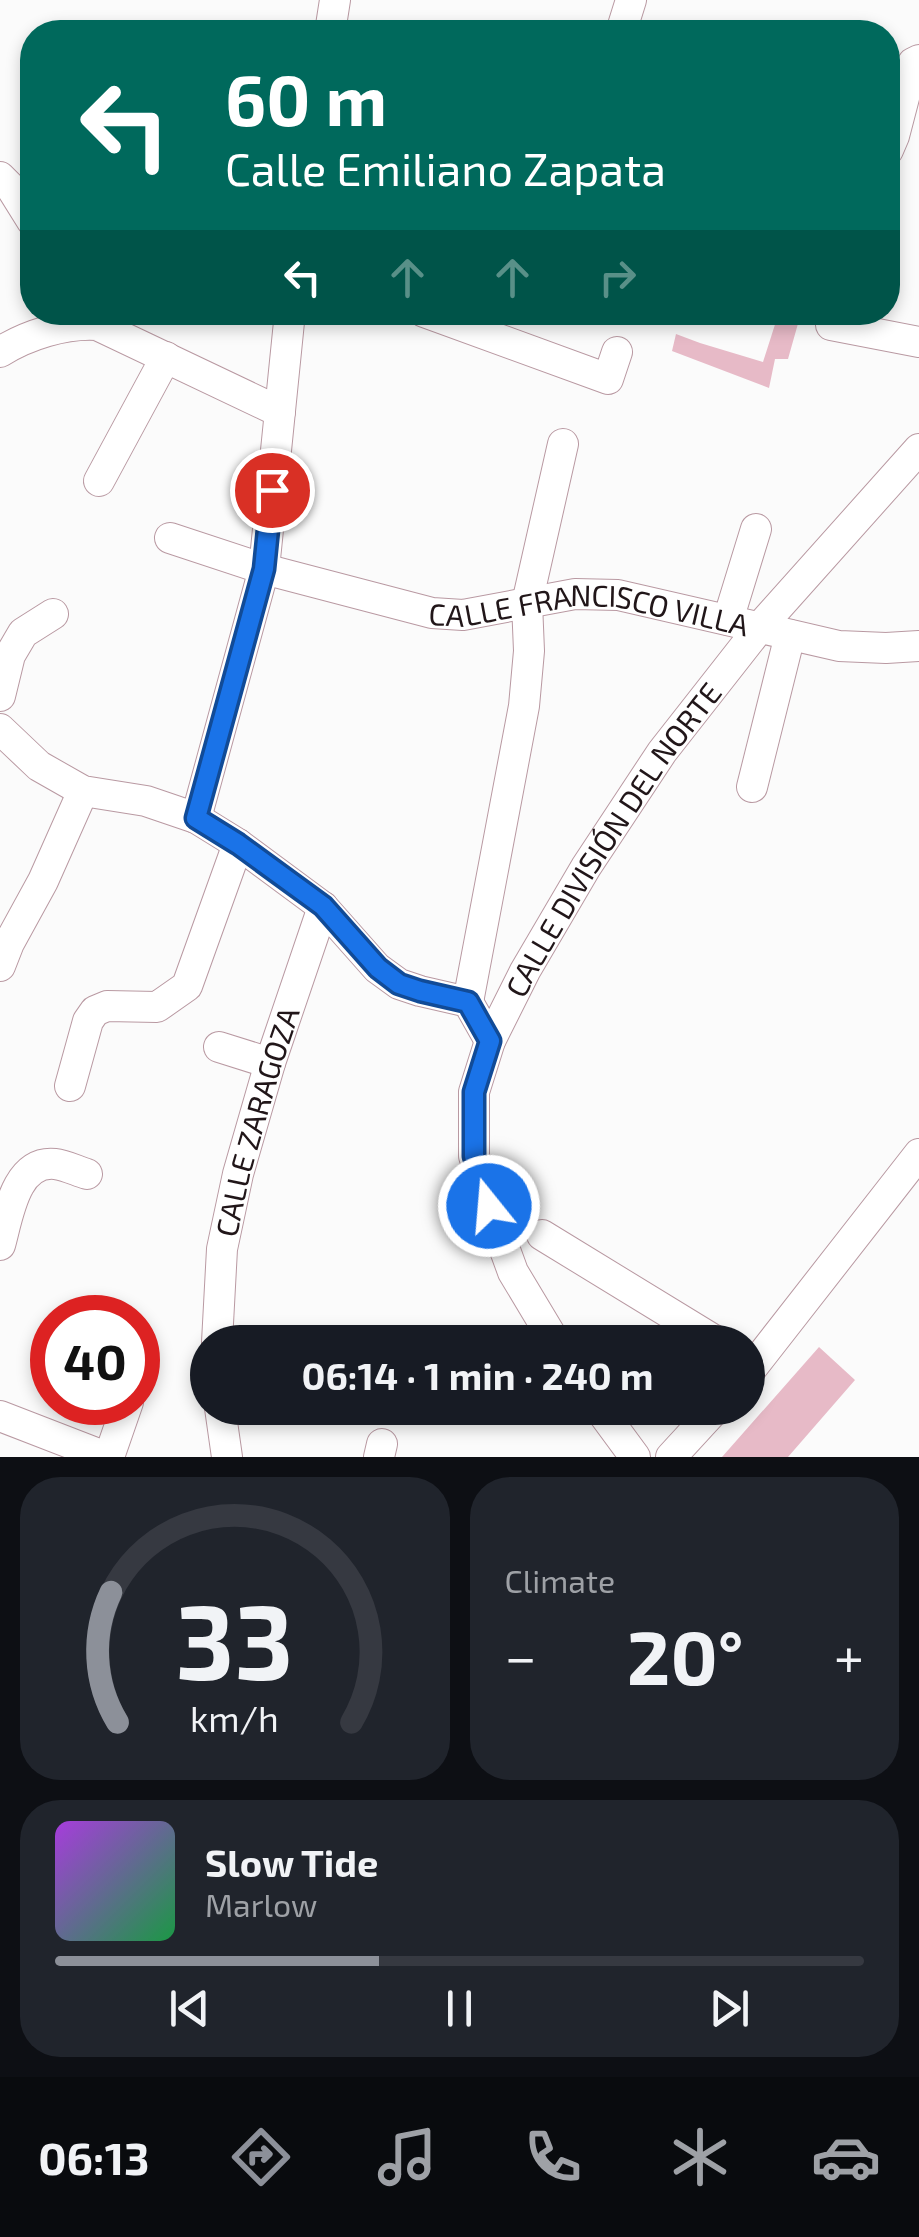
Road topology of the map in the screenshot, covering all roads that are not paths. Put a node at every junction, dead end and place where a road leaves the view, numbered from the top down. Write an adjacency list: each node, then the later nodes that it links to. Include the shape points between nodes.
1 (919, 60): 2 (street)
2 (900, 113)
3 (78, 325): 9 (street)
4 (105, 325): 11 (street)
5 (289, 325): 12 (street)
6 (458, 325): 10 (street, via 608,379)
7 (831, 325): 8 (street)
8 (919, 342)
9 (0, 352)
10 (617, 352)
11 (166, 357): 12 (street); 15 (street)
12 (280, 412): 18 (street)
13 (563, 444): 19 (street)
14 (919, 448): 22 (street, CALLE DIVISIÓN DEL NORTE)
15 (99, 481)
16 (756, 529): 21 (street)
17 (170, 538): 18 (street, CALLE FRANCISCO VILLA)
18 (264, 569): 19 (street, CALLE FRANCISCO VILLA, via 432,613 463,615); 29 (street)
19 (528, 603): 21 (street, CALLE FRANCISCO VILLA, via 618,595); 33 (street, via 524,706)
20 (53, 614): 25 (street, via 23,633)
21 (728, 620): 22 (street, CALLE FRANCISCO VILLA)
22 (760, 627): 23 (street, CALLE FRANCISCO VILLA); 34 (street, CALLE DIVISIÓN DEL NORTE, via 662,752 586,867)
23 (790, 635): 24 (street, CALLE FRANCISCO VILLA, via 839,646); 27 (street)
24 (919, 646)
25 (0, 696)
26 (0, 729): 28 (street, via 40,766)
27 (752, 787)
28 (83, 791): 29 (street); 32 (street)
29 (196, 818): 30 (street)
30 (238, 844): 31 (street); 37 (street, via 187,986 158,1007 95,1011)
31 (323, 906): 33 (street, via 399,984); 36 (street, CALLE ZARAGOZA)
32 (0, 966)
33 (468, 1002): 34 (street)
34 (490, 1041): 43 (street, CALLE DIVISIÓN DEL NORTE, via 474,1092 474,1156 513,1272)
35 (219, 1047): 36 (street)
36 (270, 1064): 42 (street, CALLE ZARAGOZA, via 222,1249)
37 (70, 1086)
38 (919, 1154): 45 (street)
39 (87, 1174): 41 (street, via 55,1164 30,1171 17,1189)
40 (542, 1234): 44 (street)
41 (0, 1245)
42 (219, 1325)
43 (544, 1325)
44 (689, 1325)
45 (765, 1348)
46 (0, 1416): 51 (street)
47 (120, 1425): 51 (street)
48 (222, 1425): 52 (street)
49 (611, 1425): 53 (street)
50 (700, 1425): 54 (street)
51 (108, 1457)
52 (227, 1457)
53 (635, 1457)
54 (671, 1457)

